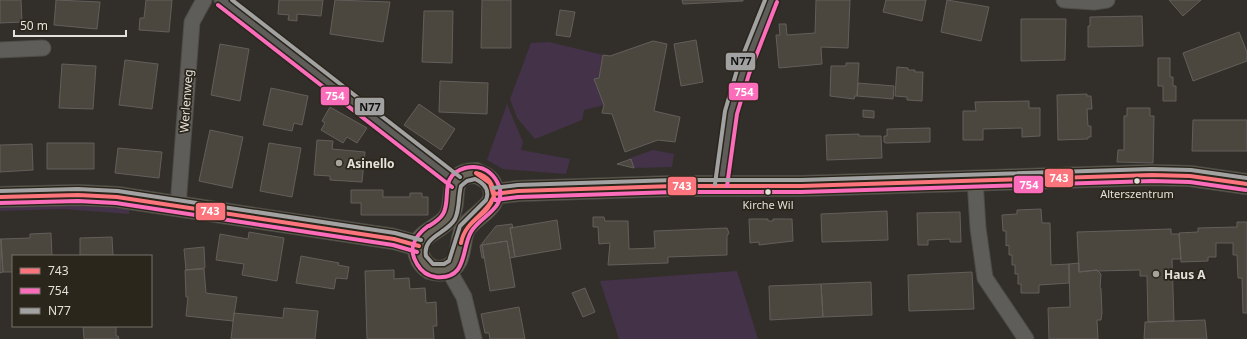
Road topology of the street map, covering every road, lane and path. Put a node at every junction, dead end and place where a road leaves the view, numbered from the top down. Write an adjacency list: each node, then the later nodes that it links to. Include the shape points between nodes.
1 (204, 0): 14 (street, Werlenweg, via 192,22)
2 (222, 0): 9 (street)
3 (771, 0): 11 (street, via 743,72 731,113)
4 (1064, 0): 5 (street)
5 (1106, 0)
6 (43, 48): 7 (street)
7 (0, 50)
8 (975, 180): 10 (main road, via 1190,176); 11 (main road, via 801,186); 18 (street, via 985,278)
9 (456, 182): 12 (main road, via 466,174 476,173 490,182); 15 (main road, via 452,190 453,207 448,218 444,224 427,233)
10 (1247, 184)
11 (721, 185): 12 (main road)
12 (494, 194): 16 (main road, via 489,207 474,218 465,229 458,259)
13 (0, 197): 14 (main road, via 78,195 117,197)
14 (178, 206): 15 (main road, via 389,238)
15 (419, 246): 16 (main road, via 420,258 426,266 436,271)
16 (448, 269): 17 (street, via 464,297)
17 (474, 339)
18 (1026, 339)

